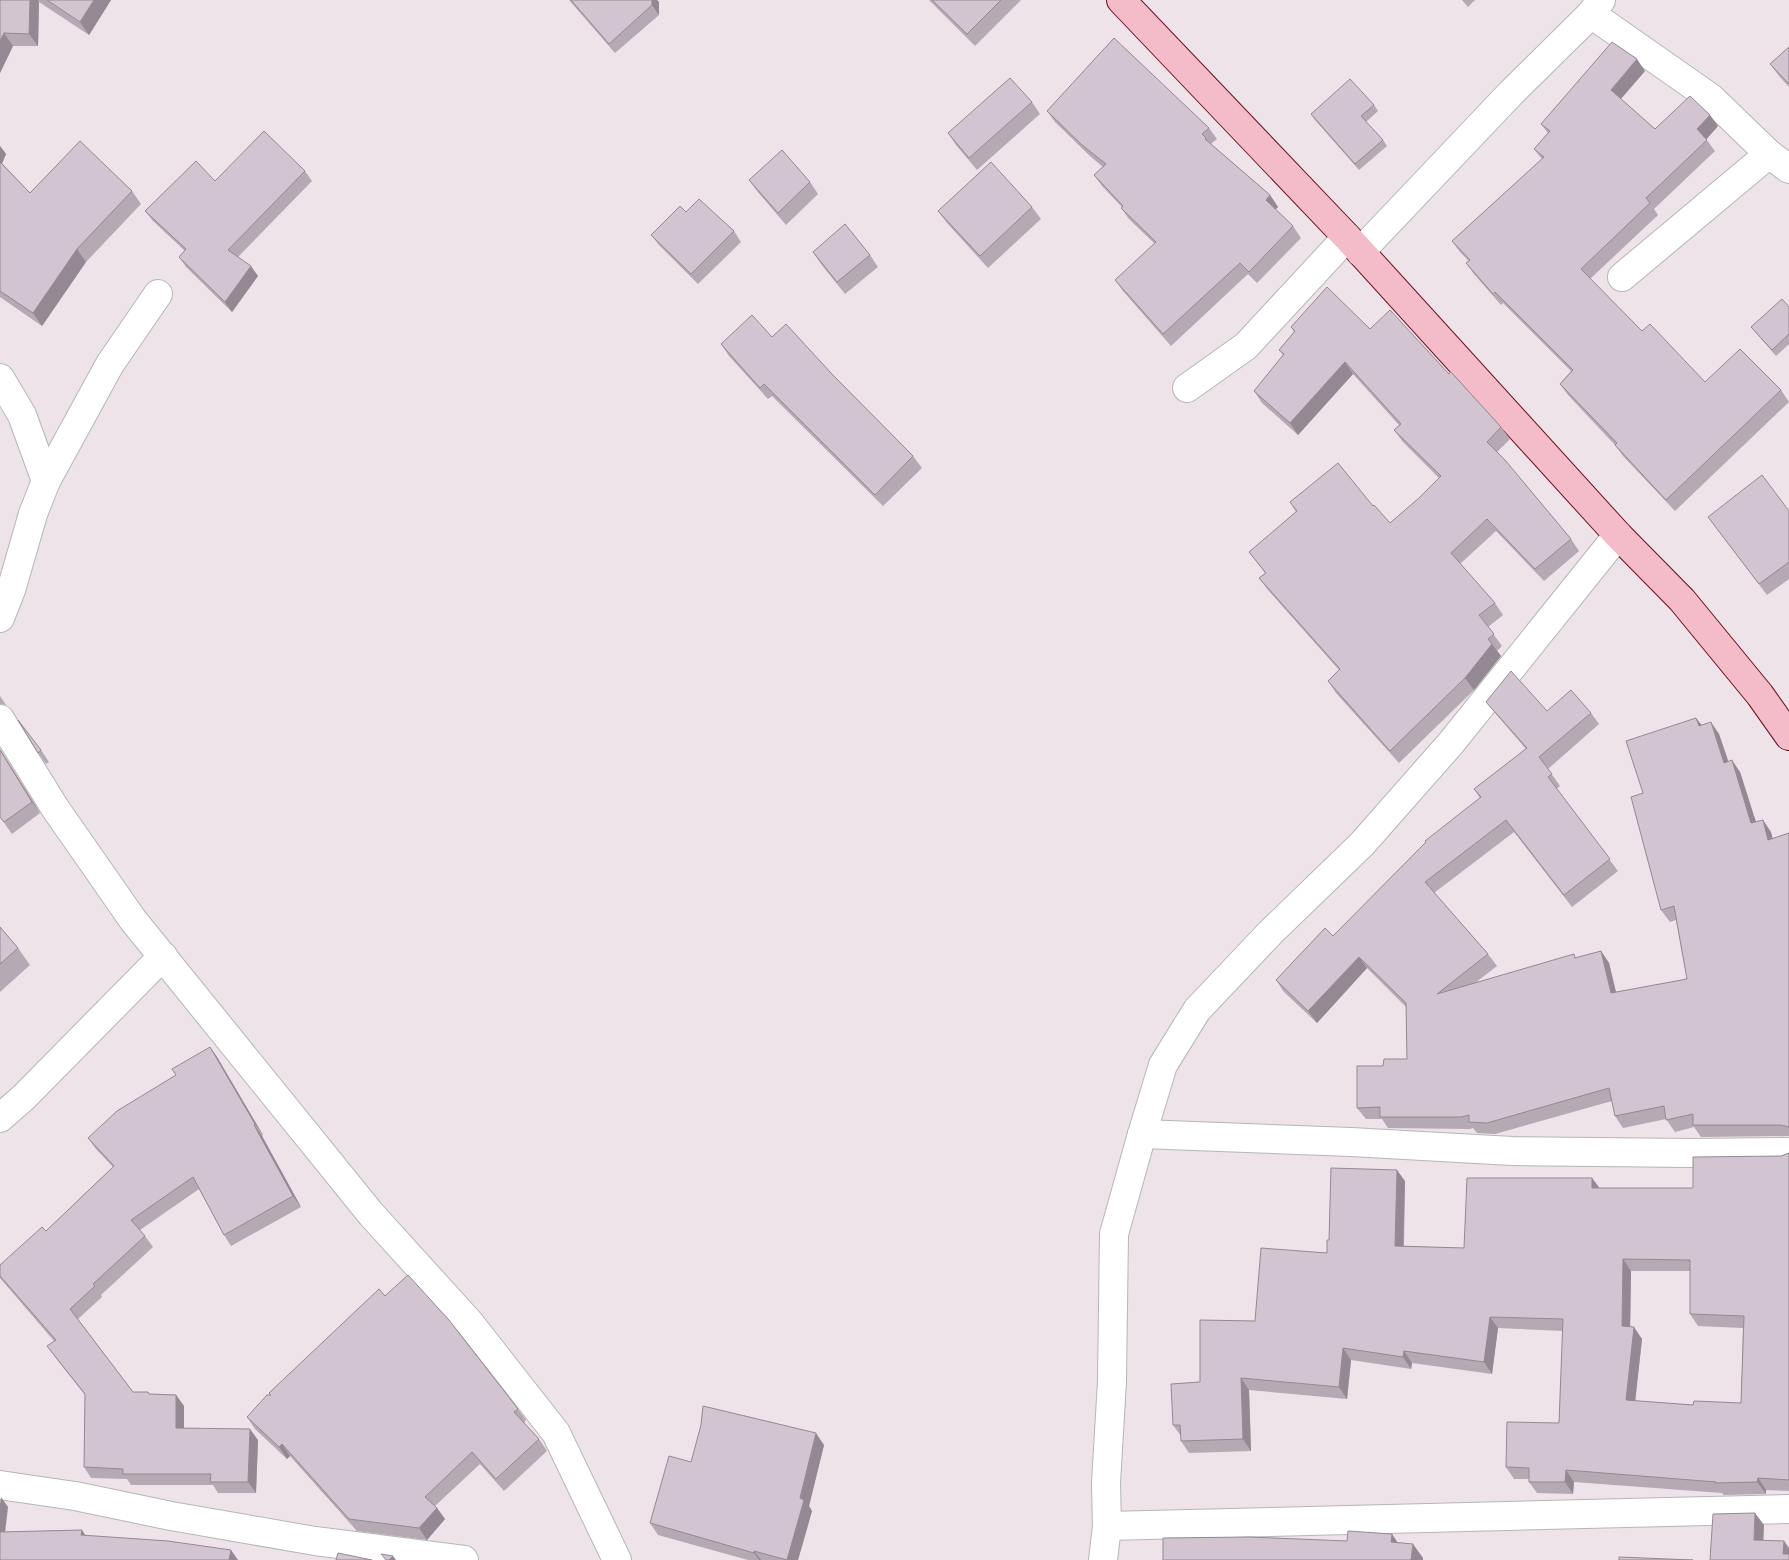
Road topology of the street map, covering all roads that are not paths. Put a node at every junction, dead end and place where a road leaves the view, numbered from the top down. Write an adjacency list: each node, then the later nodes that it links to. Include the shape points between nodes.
1 (1121, 0): 4 (main road)
2 (1596, 7): 3 (street, via 1711,98); 4 (street)
3 (1779, 162): 5 (street)
4 (1353, 244): 8 (street, via 1246,346); 10 (main road)
5 (1622, 278)
6 (158, 294): 9 (street, via 110,364)
7 (0, 378): 9 (street, via 22,414)
8 (1187, 388)
9 (46, 481): 11 (street)
10 (1618, 535): 13 (main road, via 1682,600); 16 (street, via 1451,743 1368,837 1270,932 1197,1010 1163,1065)
11 (0, 618)
12 (0, 719): 14 (street, via 55,808)
13 (1789, 736)
14 (163, 956): 15 (street); 23 (street, via 371,1214 469,1322 556,1433)
15 (0, 1118)
16 (1142, 1134): 17 (street, via 1512,1151); 20 (street, via 1114,1234)
17 (1789, 1152)
18 (0, 1485): 21 (street)
19 (1789, 1509): 20 (street)
20 (1107, 1526): 24 (street)
21 (430, 1558): 22 (street)
22 (464, 1560)
23 (617, 1560)
24 (1103, 1560)

